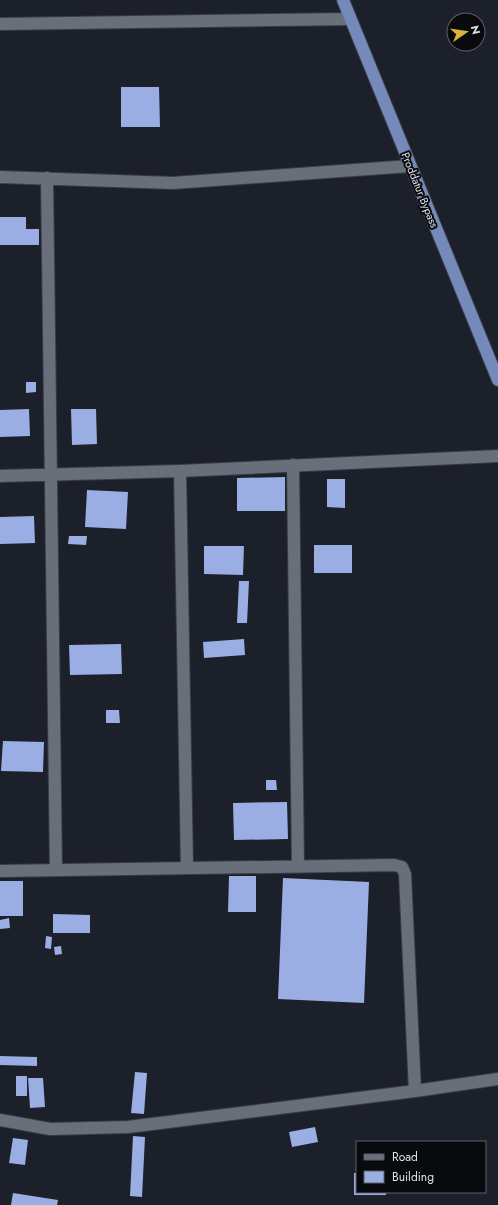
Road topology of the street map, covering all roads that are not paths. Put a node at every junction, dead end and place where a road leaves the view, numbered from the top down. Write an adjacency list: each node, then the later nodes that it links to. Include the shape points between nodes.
1 (343, 0): 2 (highway, Proddatur Bypass)
2 (350, 19): 3 (street); 4 (highway, Proddatur Bypass)
3 (0, 24)
4 (410, 166): 6 (street, via 173,183); 7 (highway, Proddatur Bypass)
5 (0, 177): 6 (street)
6 (47, 178): 11 (street)
7 (498, 380)
8 (498, 456): 9 (street)
9 (293, 465): 10 (street); 13 (street)
10 (180, 471): 11 (street); 14 (street)
11 (49, 474): 12 (street); 15 (street)
12 (0, 476)
13 (298, 867): 14 (street); 18 (street, via 402,867 405,874)
14 (187, 868): 15 (street)
15 (56, 870): 16 (street)
16 (0, 871)
17 (498, 1079): 18 (street)
18 (415, 1091): 19 (street, via 128,1127 50,1129)
19 (0, 1120)

